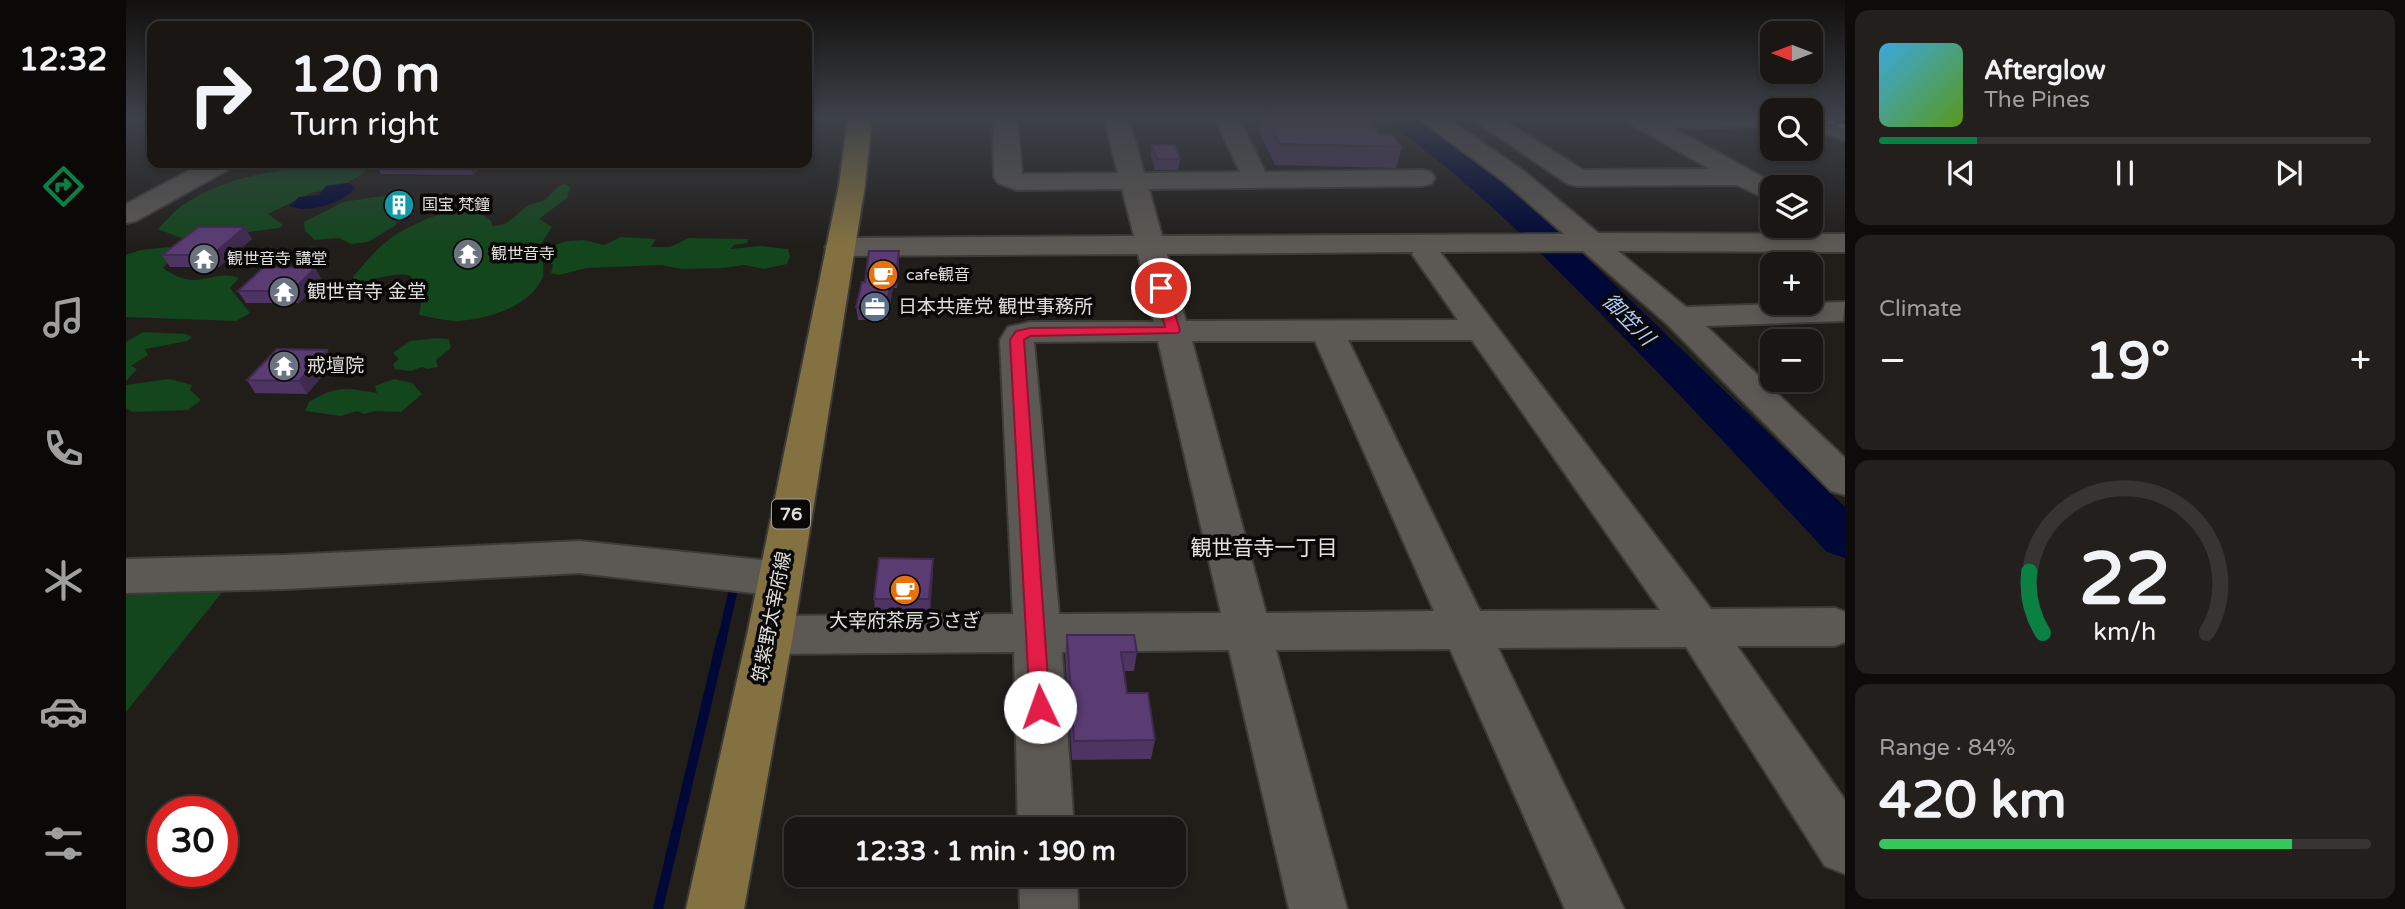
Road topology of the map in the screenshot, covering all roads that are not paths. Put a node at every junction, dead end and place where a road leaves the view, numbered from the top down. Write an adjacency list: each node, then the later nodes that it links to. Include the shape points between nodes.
1 (855, 159): 22 (main road, 筑紫野太宰府線 / 76)
2 (1006, 159): 12 (street, via 1010,180)
3 (1127, 159): 12 (street)
4 (1247, 159): 11 (street)
5 (1490, 159): 19 (street)
6 (1548, 159): 9 (street, via 1577,178)
7 (1712, 159): 9 (street)
8 (210, 168): 14 (street)
9 (1744, 177): 13 (street)
10 (1422, 178): 11 (street)
11 (1256, 179): 12 (street)
12 (1133, 181): 21 (street)
13 (1760, 186)
14 (139, 199): 15 (street)
15 (126, 215)
16 (1823, 224): 17 (street)
17 (1845, 237)
18 (1748, 241): 19 (street); 20 (street); 23 (street)
19 (1590, 242): 21 (street); 27 (street)
20 (1845, 243)
21 (1150, 245): 22 (street); 29 (street)
22 (840, 247): 33 (main road, 筑紫野太宰府線 / 76)
23 (1763, 252)
24 (1427, 254): 28 (street)
25 (1823, 296): 26 (street)
26 (1844, 311): 27 (street)
27 (1678, 317): 31 (street)
28 (1480, 330): 30 (street); 34 (street)
29 (1173, 331): 30 (street); 37 (street); 38 (street, via 1030,332 1020,334 1017,340)
30 (1327, 331): 36 (street)
31 (1845, 481)
32 (126, 576): 33 (street, via 579,557)
33 (780, 579): 39 (main road, 筑紫野太宰府線 / 76)
34 (1697, 626): 35 (street); 36 (street); 41 (street)
35 (1835, 627)
36 (1465, 629): 37 (street); 46 (street)
37 (1246, 631): 38 (street); 45 (street)
38 (1037, 633): 39 (street); 40 (street)
39 (770, 635): 43 (main road, 筑紫野太宰府線 / 76)
40 (1045, 817)
41 (1845, 847)
42 (1048, 887): 44 (street)
43 (715, 909)
44 (1049, 909)
45 (1318, 909)
46 (1595, 909)

